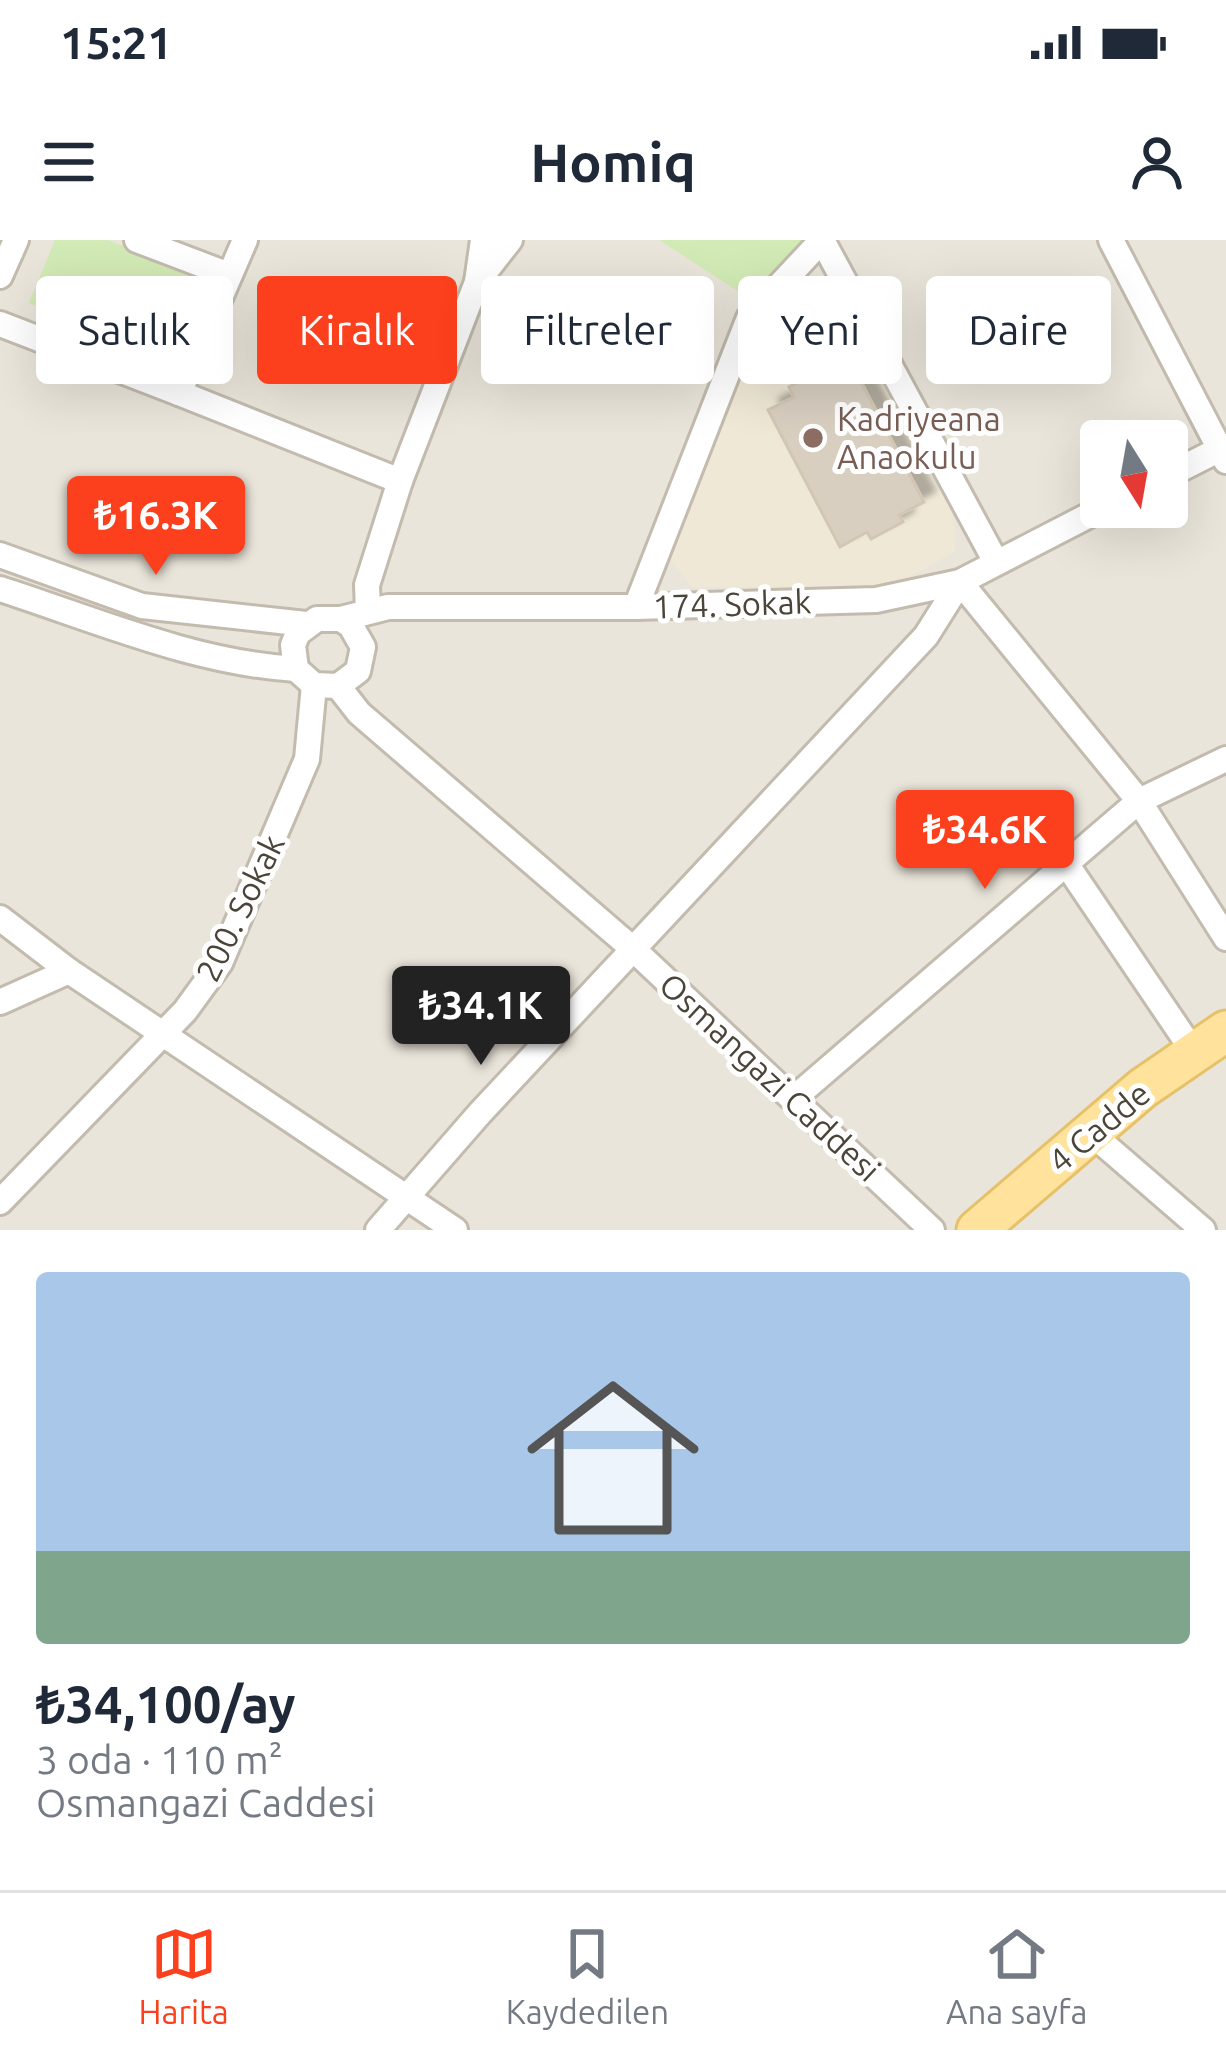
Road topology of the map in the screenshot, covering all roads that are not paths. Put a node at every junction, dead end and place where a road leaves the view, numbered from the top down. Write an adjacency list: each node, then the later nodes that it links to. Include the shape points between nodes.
1 (16, 240): 8 (street)
2 (137, 240): 7 (street)
3 (245, 240): 7 (street)
4 (483, 240): 9 (street)
5 (510, 240): 9 (street)
6 (1111, 240): 12 (street)
7 (229, 275): 11 (street)
8 (0, 276)
9 (477, 282): 14 (street)
10 (0, 324): 11 (street)
11 (179, 393): 14 (street)
12 (1224, 452): 13 (street)
13 (1188, 467)
14 (400, 482): 21 (street, via 367,585)
15 (1080, 520): 17 (street, 174. Sokak)
16 (0, 555): 23 (street, via 142,606)
17 (996, 562): 18 (street, 174. Sokak); 20 (street, via 822,240 749,318)
18 (960, 582): 20 (street, 174. Sokak, via 876,600); 26 (street); 30 (street, via 926,636)
19 (0, 589): 24 (street, via 221,659)
20 (636, 607): 21 (street, 174. Sokak)
21 (368, 611): 22 (street, 174. Sokak)
22 (341, 620): 23 (street); 24 (street, via 363,647 358,671)
23 (306, 624): 24 (street, via 293,645)
24 (316, 680): 30 (street, Osmangazi Caddesi); 33 (street, 200. Sokak, via 308,759 230,944 207,984)
25 (1226, 759): 26 (street)
26 (1139, 801): 27 (street); 29 (street)
27 (1065, 862): 34 (street); 35 (street)
28 (0, 918): 31 (street)
29 (1226, 938)
30 (633, 949): 35 (street, Osmangazi Caddesi); 37 (street)
31 (69, 971): 32 (street); 33 (street)
32 (0, 1001)
33 (160, 1034): 37 (street); 38 (street, 200. Sokak)
34 (1210, 1041): 36 (main road, 4 Cadde)
35 (793, 1099): 41 (street, Osmangazi Caddesi)
36 (1092, 1134): 42 (main road, 4 Cadde); 43 (street)
37 (404, 1197): 39 (street); 40 (street)
38 (0, 1202)
39 (378, 1230)
40 (455, 1230)
41 (932, 1230)
42 (976, 1230)
43 (1203, 1230)

